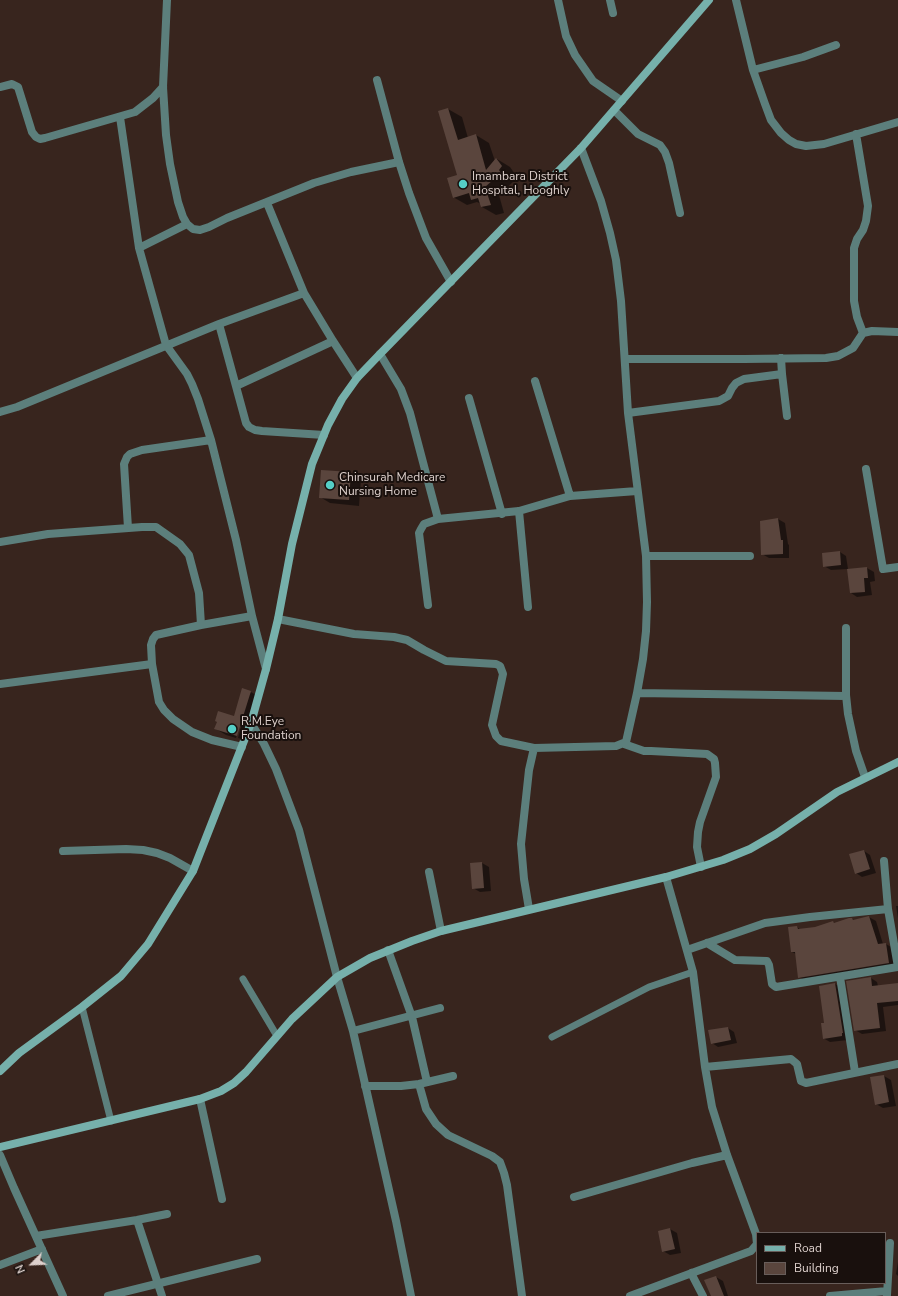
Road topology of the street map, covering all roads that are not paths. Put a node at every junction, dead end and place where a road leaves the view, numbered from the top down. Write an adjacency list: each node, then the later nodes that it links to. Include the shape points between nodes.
1 (167, 0): 11 (street)
2 (558, 0): 12 (street, via 566,36 575,55 593,81)
3 (610, 0): 6 (street)
4 (709, 0): 12 (main road)
5 (736, 0): 8 (street)
6 (612, 13)
7 (836, 45): 8 (street)
8 (753, 70): 16 (street, via 771,120 792,142 806,146 824,144)
9 (377, 80): 18 (street)
10 (0, 87): 14 (street, via 12,84 18,87 32,132 40,138)
11 (164, 87): 14 (street, via 146,105); 21 (street, via 170,164 178,202)
12 (622, 101): 13 (main road)
13 (614, 110): 17 (main road); 20 (street, via 638,134 660,145 666,152)
14 (120, 118): 22 (street)
15 (898, 122): 16 (street)
16 (856, 134): 27 (street, via 868,206 866,221 854,248 854,301)
17 (581, 148): 23 (main road); 31 (street, via 601,201 612,240 621,301)
18 (399, 162): 19 (street, via 314,182); 23 (street, via 426,238)
19 (267, 202): 21 (street, via 200,230 193,229); 24 (street)
20 (680, 213)
21 (187, 224): 22 (street)
22 (139, 248): 29 (street)
23 (451, 282): 30 (main road)
24 (304, 293): 25 (street); 28 (street)
25 (219, 324): 29 (street); 36 (street)
26 (898, 332): 27 (street, via 880,330)
27 (863, 333): 32 (street, via 853,348 838,356)
28 (333, 341): 34 (street); 36 (street)
29 (166, 345): 38 (street); 42 (street, via 192,384)
30 (380, 354): 34 (main road); 48 (street, via 401,389 410,413)
31 (624, 358): 32 (street); 39 (street)
32 (781, 358): 33 (street)
33 (782, 374): 39 (street, via 736,383 728,396 719,401); 40 (street)
34 (357, 378): 41 (main road, via 342,399)
35 (535, 381): 45 (street)
36 (236, 386): 41 (street, via 249,427 255,430)
37 (469, 398): 47 (street)
38 (0, 412)
39 (628, 413): 44 (street)
40 (786, 416)
41 (324, 435): 57 (main road, via 312,464 292,544)
42 (211, 440): 49 (street, via 142,450 127,457 124,464); 56 (street)
43 (866, 469): 53 (street, via 883,569)
44 (637, 491): 45 (street); 51 (street)
45 (570, 496): 46 (street)
46 (519, 511): 47 (street); 55 (street)
47 (502, 514): 48 (street)
48 (438, 519): 54 (street, via 424,524 419,534)
49 (128, 528): 50 (street, via 48,534); 58 (street, via 156,527 180,544 189,554 199,593)
50 (0, 542)
51 (646, 556): 52 (street); 63 (street, via 646,624)
52 (750, 556)
53 (898, 567)
54 (428, 604)
55 (528, 607)
56 (252, 616): 58 (street); 61 (street)
57 (278, 619): 61 (main road); 68 (street, via 354,634 394,637 407,640 446,661 500,666 503,674 492,725 496,736 501,741)
58 (201, 625): 60 (street, via 156,634 151,645)
59 (846, 628): 64 (street)
60 (152, 664): 62 (street); 67 (street, via 159,702 172,719 192,732)
61 (266, 669): 65 (main road)
62 (0, 684)
63 (637, 693): 64 (street); 66 (street, via 628,738)
64 (846, 696): 70 (street, via 851,732)
65 (251, 723): 67 (main road); 85 (street, via 276,769 299,830)
66 (624, 744): 68 (street); 73 (street, via 651,751 707,754 714,759 716,777 698,832 697,847)
67 (242, 747): 74 (main road)
68 (534, 748): 78 (street, via 529,770 521,844)
69 (898, 762): 70 (main road)
70 (865, 777): 73 (main road, via 816,805 791,825 750,849)
71 (63, 851): 74 (street, via 144,850 170,858)
72 (884, 861): 77 (street)
73 (701, 867): 76 (main road)
74 (193, 871): 88 (main road, via 148,944 121,976)
75 (428, 872): 79 (street)
76 (666, 877): 78 (main road); 82 (street)
77 (888, 909): 80 (street, via 765,923); 83 (street)
78 (529, 910): 79 (main road)
79 (441, 931): 81 (main road)
80 (707, 943): 82 (street); 86 (street, via 735,960 767,961 772,984 776,987)
81 (388, 950): 85 (main road); 90 (street)
82 (687, 950): 84 (street)
83 (898, 967): 86 (street)
84 (693, 972): 93 (lane, via 649,987); 95 (street)
85 (337, 977): 91 (street); 92 (main road)
86 (840, 977): 97 (street)
87 (243, 979): 92 (lane)
88 (82, 1007): 96 (main road, via 19,1053); 102 (lane)
89 (440, 1008): 90 (street)
90 (412, 1017): 91 (street); 99 (street)
91 (353, 1031): 100 (street)
92 (277, 1036): 101 (main road, via 234,1083)
93 (552, 1037)
94 (898, 1064): 97 (street)
95 (706, 1067): 97 (street, via 791,1059 796,1064 801,1081 806,1083); 105 (street, via 712,1107)
96 (0, 1071)
97 (856, 1072)
98 (453, 1076): 99 (street)
99 (423, 1083): 100 (street); 124 (street, via 426,1109 436,1124 448,1135 500,1162 507,1185)
100 (365, 1086): 123 (street)
101 (200, 1099): 102 (main road); 107 (street)
102 (110, 1121): 103 (main road)
103 (0, 1147)
104 (0, 1155): 111 (street)
105 (727, 1155): 106 (street); 110 (street)
106 (574, 1196)
107 (222, 1199)
108 (167, 1214): 109 (street)
109 (138, 1220): 111 (street); 118 (street)
110 (756, 1234)
111 (36, 1236): 114 (street)
112 (890, 1243): 119 (street)
113 (756, 1245): 117 (street, via 751,1251)
114 (42, 1249): 116 (street); 120 (street)
115 (257, 1259): 118 (street)
116 (0, 1265)
117 (691, 1273): 125 (street); 126 (street)
118 (158, 1284): 121 (street); 122 (street)
119 (887, 1293): 127 (street)
120 (62, 1296)
121 (108, 1296)
122 (162, 1296)
123 (411, 1296)
124 (522, 1296)
125 (630, 1296)
126 (703, 1296)
127 (830, 1296)

